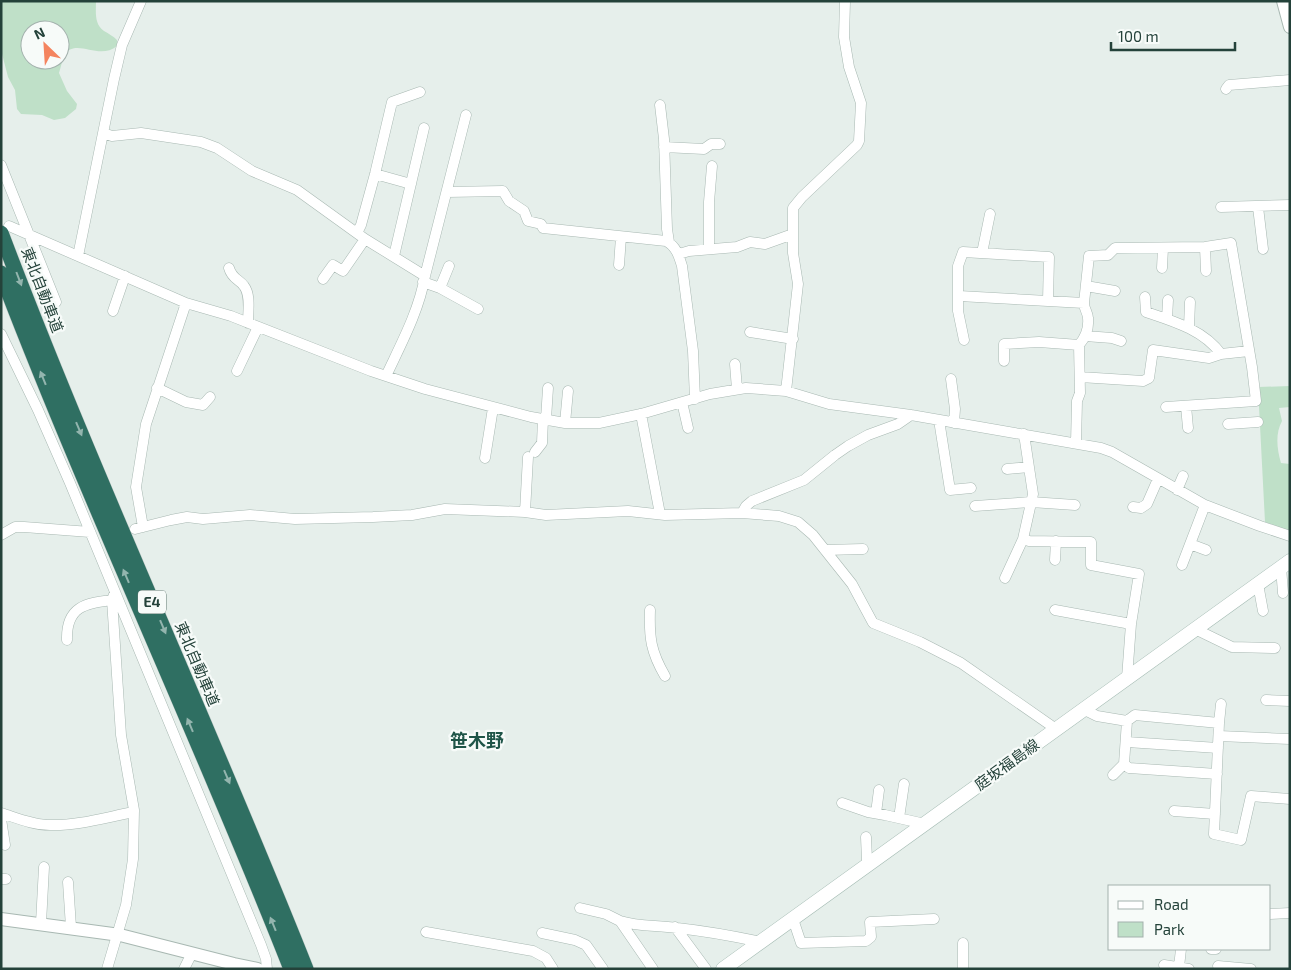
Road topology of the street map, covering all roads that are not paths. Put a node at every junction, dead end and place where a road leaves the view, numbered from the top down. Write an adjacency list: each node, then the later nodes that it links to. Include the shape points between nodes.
1 (141, 1): 11 (street, via 122,45)
2 (844, 1): 25 (street, via 844,37 849,67 861,103 859,141 796,204 792,213)
3 (1283, 1): 4 (street)
4 (1290, 27)
5 (1290, 80): 6 (street)
6 (1226, 88)
7 (420, 92): 16 (street, via 392,102)
8 (660, 105): 13 (street)
9 (466, 115): 18 (street)
10 (424, 128): 17 (street)
11 (103, 133): 26 (street, via 112,136 141,133 201,142 217,148 252,171 297,190); 35 (street)
12 (720, 144): 13 (street, via 710,144 704,149)
13 (664, 147): 28 (street)
14 (1, 166): 24 (street)
15 (712, 166): 31 (street)
16 (375, 174): 17 (street); 26 (street)
17 (411, 184): 36 (street)
18 (447, 192): 27 (street, via 503,191 509,201 524,212 528,221 542,224 543,228); 45 (street)
19 (1290, 205): 20 (street)
20 (1258, 207): 21 (street); 32 (street)
21 (1221, 208)
22 (990, 214): 33 (street)
23 (5, 230): 24 (street); 196 (highway, 東北自動車道 / E4, one-way to 196, via 75,421)
24 (30, 234): 35 (street); 53 (street)
25 (793, 234): 31 (street, via 765,244 750,242 737,247); 65 (street, via 798,284)
26 (361, 236): 36 (street); 44 (street, via 343,271 333,264)
27 (620, 237): 28 (street); 38 (street)
28 (669, 242): 34 (street)
29 (1205, 247): 30 (street); 41 (street); 69 (street, via 1231,243)
30 (1163, 248): 40 (street); 46 (street, via 1115,248 1108,255 1089,256)
31 (709, 249): 34 (street)
32 (1263, 249)
33 (982, 253): 49 (street, via 963,252 958,266); 52 (street, via 1049,256)
34 (679, 254): 83 (street, via 693,351)
35 (78, 256): 43 (street)
36 (394, 256): 45 (street)
37 (449, 266): 47 (street)
38 (619, 266)
39 (229, 268): 60 (street, via 248,295)
40 (1162, 268)
41 (1206, 271)
42 (1, 273): 195 (highway, 東北自動車道 / E4, one-way to 42, via 62,426)
43 (125, 276): 55 (street); 58 (street)
44 (323, 279)
45 (424, 279): 47 (street); 74 (street, via 406,333)
46 (1086, 286): 48 (street); 56 (street)
47 (440, 288): 57 (street)
48 (1115, 291)
49 (959, 296): 52 (street); 66 (street, via 958,312)
50 (1145, 297): 59 (street, via 1146,312)
51 (1168, 300): 59 (street)
52 (1048, 301): 56 (street)
53 (56, 302)
54 (1190, 302): 61 (street)
55 (186, 303): 60 (street); 77 (street)
56 (1084, 303): 64 (street, via 1088,318)
57 (478, 309)
58 (113, 310)
59 (1167, 319): 61 (street)
60 (253, 325): 73 (street); 74 (street)
61 (1189, 328): 70 (street)
62 (750, 332): 65 (street)
63 (1, 334): 115 (street, via 38,410)
64 (1085, 336): 67 (street); 68 (street)
65 (792, 339): 81 (street)
66 (964, 340)
67 (1121, 341)
68 (1079, 345): 71 (street, via 1004,344); 75 (street)
69 (1249, 351): 70 (street); 85 (street, via 1256,401)
70 (1221, 354): 75 (street, via 1209,358 1154,350 1149,378 1143,381)
71 (1004, 361)
72 (735, 364): 79 (street)
73 (237, 370)
74 (386, 376): 87 (street)
75 (1080, 378): 99 (street)
76 (951, 379): 92 (street)
77 (157, 388): 82 (street, via 186,402 203,405); 112 (street, via 146,424 137,478 139,528 188,517 372,517 445,509)
78 (548, 388): 90 (street)
79 (737, 389): 81 (street); 83 (street)
80 (568, 391): 94 (street)
81 (786, 391): 89 (street, via 829,404)
82 (210, 397)
83 (695, 399): 84 (street)
84 (682, 402): 88 (street); 96 (street)
85 (1186, 406): 86 (street); 97 (street)
86 (1166, 407)
87 (494, 408): 90 (street); 100 (street)
88 (641, 414): 94 (street, via 599,423); 114 (street)
89 (911, 415): 91 (street); 113 (street, via 848,446 804,480 752,501)
90 (545, 419): 94 (street); 112 (street, via 542,443 531,455)
91 (939, 420): 92 (street); 105 (street, via 950,490)
92 (954, 422): 98 (street)
93 (1258, 422): 95 (street)
94 (565, 423)
95 (1228, 424)
96 (688, 428)
97 (1188, 428)
98 (1024, 434): 99 (street); 101 (street)
99 (1076, 443): 104 (street, via 1112,452)
100 (485, 458)
101 (1029, 467): 102 (street); 107 (street, via 1033,487)
102 (1007, 469)
103 (1183, 476): 106 (street)
104 (1158, 479): 106 (street); 111 (street, via 1147,504 1141,508)
105 (971, 488)
106 (1177, 490): 109 (street)
107 (1031, 502): 108 (street); 110 (street); 118 (street)
108 (1075, 505)
109 (1204, 505): 117 (street); 120 (street)
110 (975, 506)
111 (1134, 507)
112 (525, 512): 114 (street, via 546,515 619,511)
113 (742, 513): 114 (street); 122 (street, via 779,516 798,522)
114 (660, 514)
115 (90, 532): 116 (street, via 24,527 9,530); 130 (street, via 99,544)
116 (1, 536)
117 (1290, 536)
118 (1023, 539): 119 (street); 127 (street)
119 (1056, 541): 124 (street); 134 (street, via 1091,542 1091,565 1139,574)
120 (1190, 544): 123 (street); 126 (street)
121 (863, 549): 122 (street)
122 (825, 550): 146 (street, via 852,584 873,622 961,663)
123 (1206, 550)
124 (1055, 560)
125 (1285, 564): 128 (main road, 庭坂福島線); 129 (street)
126 (1182, 565)
127 (1005, 578)
128 (1258, 584): 133 (street); 135 (main road, 庭坂福島線)
129 (1283, 593)
130 (114, 596): 136 (street, via 82,605 75,611 69,622); 159 (street, via 121,735); 194 (street, via 257,936)
131 (650, 610): 138 (street, via 652,648)
132 (1055, 610): 134 (street)
133 (1263, 611)
134 (1131, 624): 139 (street)
135 (1195, 633): 137 (street, via 1232,647); 139 (main road, 庭坂福島線)
136 (67, 640)
137 (1275, 648)
138 (665, 676)
139 (1127, 678): 143 (main road, 庭坂福島線)
140 (1266, 700): 141 (street)
141 (1290, 701)
142 (1221, 704): 145 (street)
143 (1083, 709): 144 (street, via 1096,716); 146 (main road, 庭坂福島線)
144 (1127, 721): 145 (street, via 1135,715); 149 (street)
145 (1219, 722): 147 (street)
146 (1056, 729): 165 (main road, 庭坂福島線)
147 (1219, 736): 148 (street); 150 (street)
148 (1290, 740)
149 (1127, 742): 150 (street); 151 (street)
150 (1218, 748): 152 (street)
151 (1124, 764): 152 (street, via 1129,768); 153 (street)
152 (1217, 774): 162 (street)
153 (1113, 775)
154 (904, 784): 163 (street)
155 (879, 790): 161 (street)
156 (1290, 799): 162 (street, via 1250,796 1241,840 1214,834)
157 (842, 803): 161 (street)
158 (1174, 811): 162 (street)
159 (134, 812): 160 (street, via 50,825); 183 (street, via 133,859)
160 (1, 813)
161 (876, 814): 163 (street)
162 (1215, 814)
163 (899, 818): 165 (street)
164 (1, 819): 167 (street)
165 (925, 824): 168 (main road, 庭坂福島線)
166 (866, 837): 168 (street)
167 (5, 845)
168 (870, 864): 175 (main road, 庭坂福島線)
169 (44, 867): 178 (street)
170 (68, 882): 179 (street)
171 (580, 908): 177 (street, via 606,914)
172 (1290, 913): 173 (street)
173 (1271, 914)
174 (1, 919): 178 (street)
175 (793, 919): 176 (street, via 801,943 866,941 871,937 870,922); 184 (main road, 庭坂福島線)
176 (934, 920)
177 (620, 922): 180 (street); 199 (street)
178 (41, 923): 179 (street)
179 (70, 927): 183 (street)
180 (675, 927): 184 (street); 200 (street)
181 (426, 932): 197 (street, via 534,951 546,958)
182 (542, 933): 198 (street, via 586,945)
183 (117, 934): 187 (street); 191 (street)
184 (761, 942): 201 (main road, 庭坂福島線)
185 (963, 943): 202 (street)
186 (1181, 950): 190 (street)
187 (192, 953): 192 (street); 193 (street)
188 (1164, 965): 190 (street)
189 (1218, 966): 203 (street)
190 (1184, 968)
191 (107, 969)
192 (184, 969)
193 (258, 969)
194 (267, 969)
195 (291, 969)
196 (306, 969)
197 (553, 969)
198 (603, 969)
199 (654, 969)
200 (706, 969)
201 (723, 969)
202 (963, 969)
203 (1251, 969)

